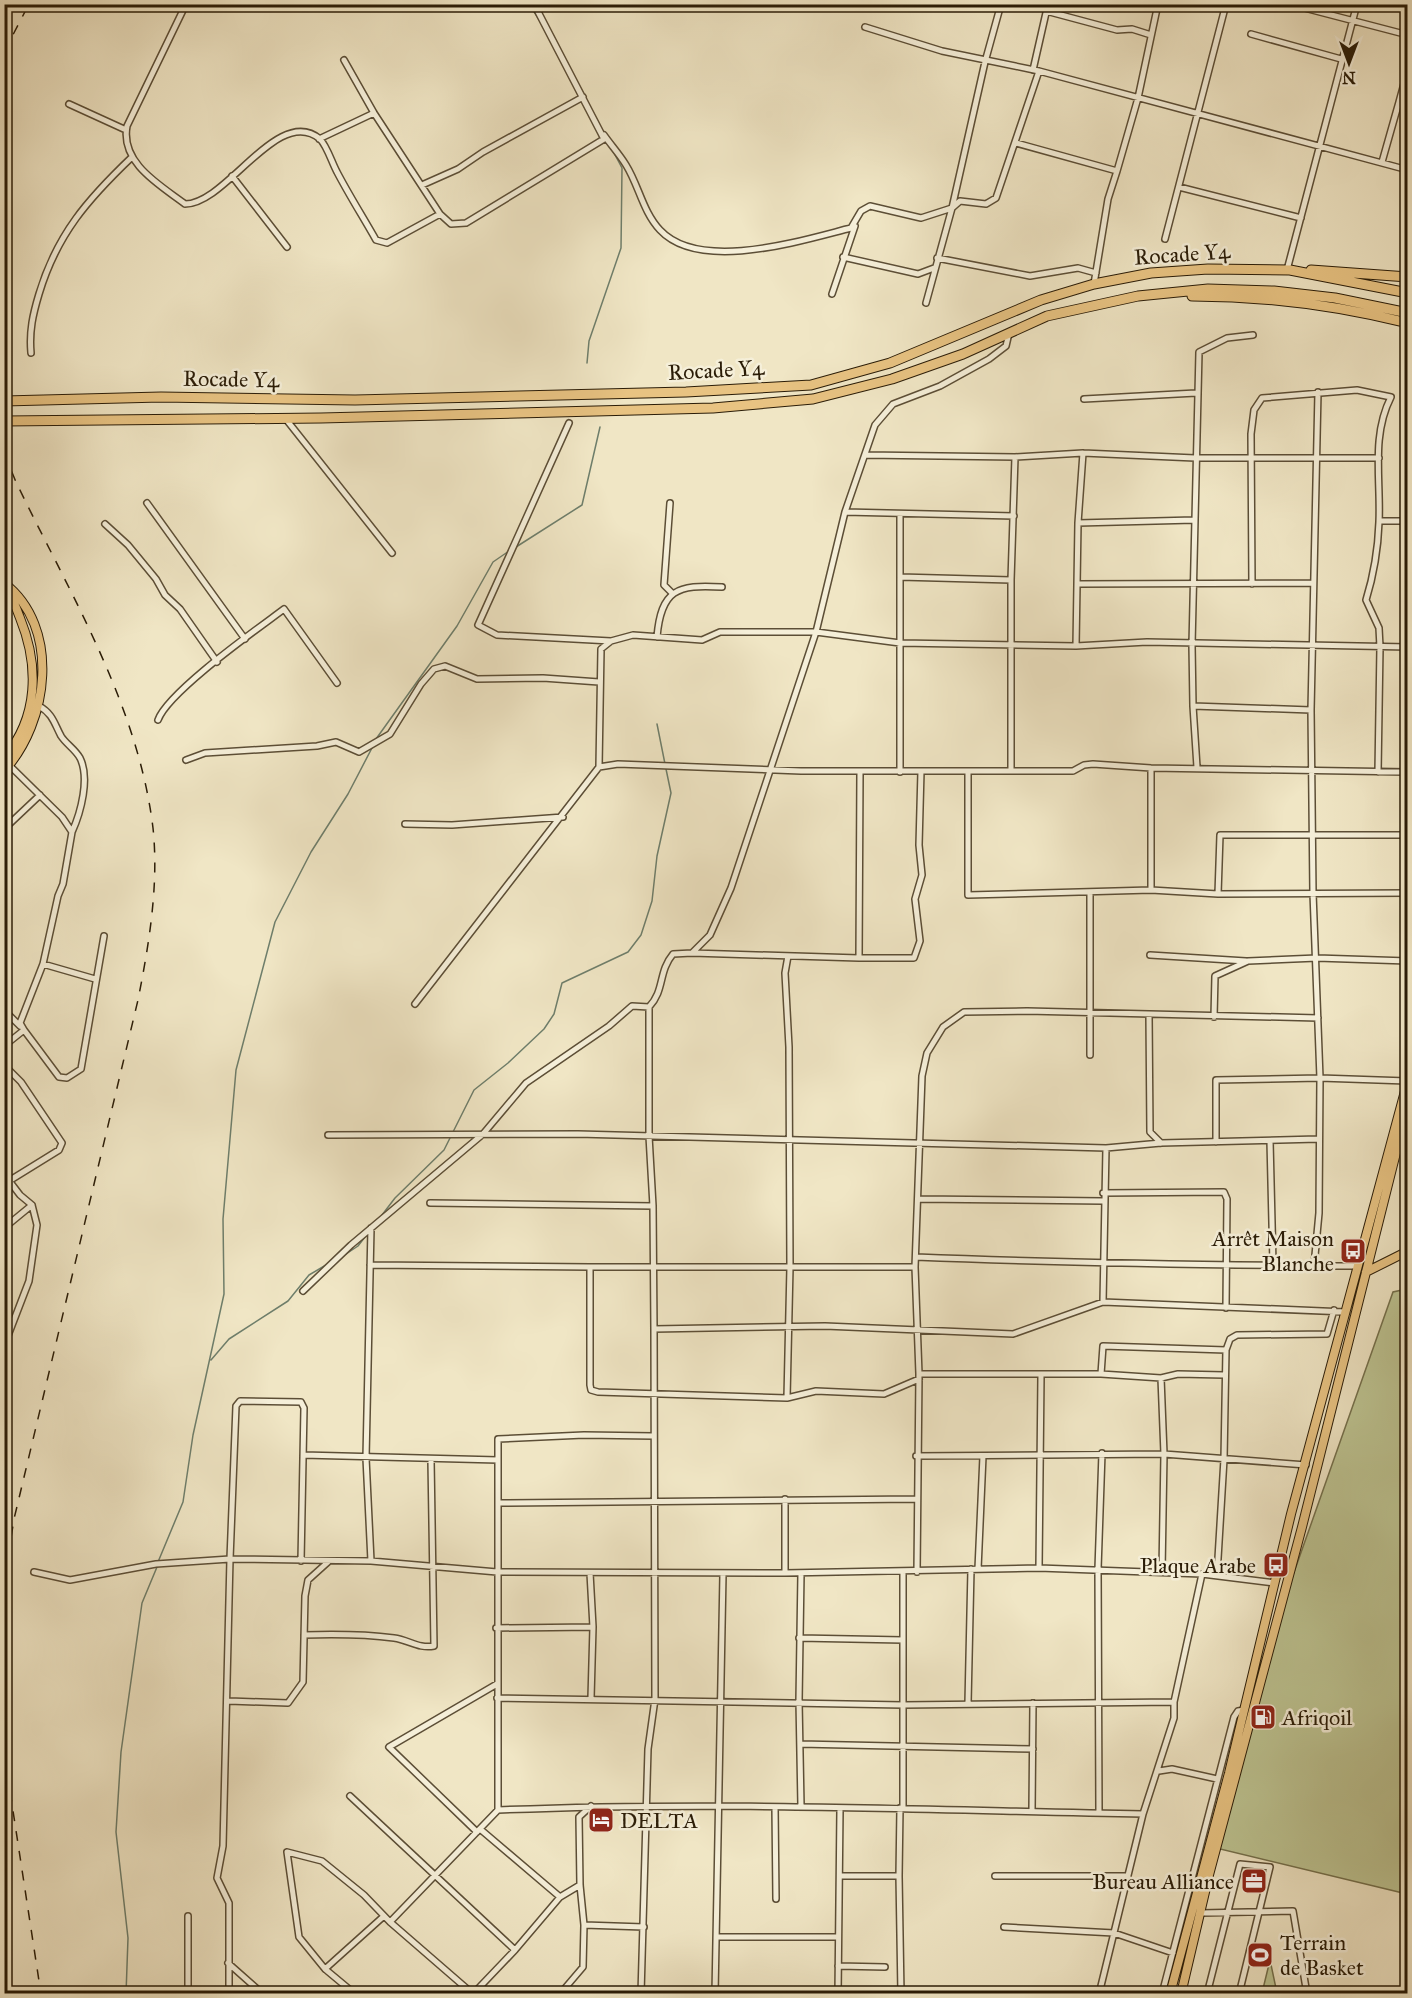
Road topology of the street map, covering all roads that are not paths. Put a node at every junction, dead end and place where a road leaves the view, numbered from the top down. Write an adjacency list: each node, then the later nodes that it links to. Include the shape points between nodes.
1 (186, 4): 27 (street)
2 (534, 4): 20 (street)
3 (1001, 4): 17 (street)
4 (1048, 4): 9 (street)
5 (1158, 4): 13 (street)
6 (1226, 4): 25 (street)
7 (1289, 4): 10 (street)
8 (1357, 4): 10 (street)
9 (1046, 11): 13 (street); 19 (street)
10 (1352, 20): 14 (street); 15 (street)
11 (865, 27): 17 (street)
12 (1251, 34): 15 (street)
13 (1151, 35): 21 (street)
14 (1407, 35)
15 (1341, 59): 31 (street)
16 (344, 60): 26 (street)
17 (985, 62): 19 (street); 39 (street)
18 (1407, 69): 22 (street)
19 (1036, 70): 21 (street); 30 (street)
20 (583, 97): 28 (street); 37 (street, via 458,169)
21 (1138, 98): 25 (street); 35 (street)
22 (1399, 102): 24 (street); 33 (street)
23 (69, 104): 27 (street)
24 (1407, 104)
25 (1198, 112): 31 (street); 38 (street)
26 (374, 113): 29 (street); 37 (street)
27 (126, 130): 32 (street)
28 (604, 135): 40 (street, via 602,142 466,223 451,224); 41 (street, via 627,166 659,229 688,248 731,250 788,244 851,228)
29 (319, 139): 36 (street, via 293,130); 40 (street, via 376,240 387,243)
30 (1016, 143): 35 (street); 39 (street, via 996,198 986,204 960,201)
31 (1321, 145): 33 (street); 42 (street)
32 (132, 157): 36 (street, via 152,179 185,204 196,202); 60 (street, via 94,193 69,224 46,270 31,321)
33 (1382, 162): 34 (street)
34 (1407, 170)
35 (1117, 171): 49 (street, via 1108,199)
36 (232, 176): 44 (street)
37 (422, 185): 40 (street)
38 (1179, 187): 42 (street); 43 (street)
39 (952, 208): 41 (street, via 921,218 870,206); 46 (street)
40 (440, 214)
41 (857, 218): 45 (street)
42 (1301, 218): 48 (street)
43 (1165, 239)
44 (287, 247)
45 (843, 257): 47 (street, via 918,274); 53 (street)
46 (937, 258): 47 (street); 49 (street, via 1030,276 1078,267)
47 (934, 268): 55 (street)
48 (1288, 270): 50 (highway); 51 (highway, Rocade Y4, via 1208,268); 52 (highway, Rocade Y4)
49 (1096, 273): 51 (street)
50 (1407, 277)
51 (1094, 284): 64 (highway, Rocade Y4, via 1041,300 890,363 811,385 355,400 161,397)
52 (1404, 292)
53 (832, 294)
54 (1138, 296): 56 (highway, Rocade Y4, via 1208,289 1274,291 1335,298); 57 (highway, via 1284,300 1347,308); 58 (highway, Rocade Y4, via 1047,316)
55 (926, 303)
56 (1407, 313)
57 (1407, 322)
58 (1010, 333): 65 (highway, Rocade Y4, via 892,379 813,399 712,408); 69 (street, via 1006,346 969,372 888,408 875,425)
59 (1253, 335): 62 (street, via 1227,338 1199,352)
60 (31, 353)
61 (1318, 392): 71 (street); 73 (street, via 1356,390 1391,397 1379,437); 74 (street, via 1262,398 1254,410)
62 (1196, 393): 63 (street); 72 (street)
63 (1084, 399)
64 (5, 401)
65 (284, 417): 66 (highway, Rocade Y4); 85 (street)
66 (9, 421)
67 (568, 423): 99 (street, via 478,625 497,635)
68 (1083, 453): 70 (street); 72 (street); 84 (street)
69 (865, 455): 70 (street); 77 (street)
70 (1016, 457): 79 (street)
71 (1315, 457): 73 (street); 74 (street); 90 (street)
72 (1195, 458): 74 (street); 80 (street)
73 (1379, 458): 81 (street)
74 (1251, 459): 92 (street)
75 (147, 503): 98 (street)
76 (670, 503): 95 (street, via 664,585)
77 (846, 512): 78 (street); 96 (street)
78 (900, 514): 79 (street); 86 (street)
79 (1014, 516): 87 (street)
80 (1194, 520): 84 (street); 89 (street)
81 (1379, 521): 82 (street); 105 (street, via 1376,564 1366,600 1379,628)
82 (1407, 521)
83 (105, 524): 107 (street, via 156,579)
84 (1078, 524): 91 (street)
85 (392, 553)
86 (900, 577): 87 (street); 100 (street)
87 (1011, 580): 101 (street)
88 (4, 583): 110 (main road, via 23,601 36,634 43,677)
89 (1193, 583): 91 (street); 92 (street); 103 (street)
90 (1312, 583): 92 (street); 102 (street)
91 (1078, 584): 104 (street)
92 (1252, 584)
93 (722, 587): 95 (street, via 687,588)
94 (4, 590): 115 (main road, via 24,626 34,675 31,704)
95 (672, 593): 97 (street, via 658,618)
96 (816, 632): 97 (street, via 720,632 702,640); 100 (street); 118 (street)
97 (657, 637): 99 (street, via 633,635)
98 (245, 639): 107 (street); 109 (street, via 284,609)
99 (611, 642): 108 (street, via 602,649)
100 (900, 643): 101 (street); 124 (street)
101 (1012, 644): 104 (street); 122 (street)
102 (1312, 644): 103 (street); 105 (street); 112 (street)
103 (1192, 645): 104 (street, via 1147,642); 111 (street)
104 (1076, 646)
105 (1380, 647): 106 (street); 126 (street)
106 (1407, 647)
107 (217, 662): 113 (street, via 180,691)
108 (600, 682): 114 (street, via 477,679 446,666 434,669 421,684 390,734 358,752 336,742 205,753); 116 (street)
109 (337, 683)
110 (39, 706): 115 (main road, via 25,742); 132 (street, via 51,714 84,769 79,813)
111 (1193, 706): 112 (street); 117 (street)
112 (1311, 710): 120 (street)
113 (158, 720)
114 (186, 760)
115 (6, 764): 128 (street)
116 (599, 767): 118 (street, via 618,764); 129 (street)
117 (1197, 767): 119 (street); 120 (street)
118 (769, 768): 123 (street); 141 (street, via 730,888 710,935)
119 (1151, 768): 122 (street, via 1093,764 1073,771); 135 (street)
120 (1312, 769): 126 (street); 133 (street)
121 (921, 771): 124 (street); 125 (street); 144 (street, via 922,876 915,899 920,940 914,958)
122 (1011, 771): 125 (street)
123 (860, 772): 124 (street); 144 (street)
124 (900, 772)
125 (968, 772): 138 (street, via 968,895)
126 (1378, 772): 127 (street)
127 (1407, 772)
128 (40, 795): 131 (street); 132 (street)
129 (563, 817): 130 (street, via 452,825); 150 (street)
130 (405, 824)
131 (4, 829)
132 (72, 832): 148 (street)
133 (1313, 834): 134 (street); 136 (street); 139 (street, via 1220,835)
134 (1407, 835)
135 (1151, 890): 138 (street); 139 (street)
136 (1313, 893): 137 (street); 139 (street); 145 (street)
137 (1407, 893)
138 (1090, 894): 153 (street)
139 (1218, 894)
140 (104, 936): 149 (street)
141 (692, 953): 142 (street); 151 (street, via 673,954 665,964 658,997)
142 (788, 956): 144 (street); 167 (street, via 785,973)
143 (1150, 956): 146 (street)
144 (859, 958)
145 (1317, 958): 146 (street); 147 (street); 156 (street)
146 (1248, 961): 155 (street, via 1215,976)
147 (1407, 961)
148 (43, 964): 149 (street); 157 (street, via 20,1023)
149 (95, 979): 157 (street, via 86,1050 78,1071 67,1078 59,1077)
150 (415, 1004)
151 (649, 1007): 164 (street, via 632,1006 526,1083); 166 (street)
152 (4, 1010): 157 (street)
153 (1091, 1012): 154 (street); 159 (street); 170 (street, via 964,1012 943,1027 927,1053 922,1076)
154 (1149, 1015): 155 (street); 172 (street, via 1150,1132)
155 (1214, 1017): 156 (street)
156 (1318, 1018): 161 (street)
157 (23, 1031): 158 (street)
158 (4, 1046)
159 (1090, 1055)
160 (4, 1065): 175 (street, via 21,1082 62,1143 59,1150)
161 (1320, 1078): 162 (street); 168 (street); 171 (street, via 1216,1080)
162 (1407, 1081): 191 (main road)
163 (1407, 1105): 196 (main road)
164 (483, 1134): 165 (street); 166 (street); 183 (street)
165 (328, 1135)
166 (649, 1136): 167 (street); 181 (street)
167 (790, 1138): 170 (street); 194 (street)
168 (1318, 1139): 169 (street); 190 (street, via 1319,1213)
169 (1270, 1141): 171 (street); 188 (street)
170 (921, 1142): 173 (street); 177 (street)
171 (1216, 1142): 172 (street)
172 (1161, 1143): 173 (street)
173 (1106, 1148): 176 (street)
174 (4, 1174): 175 (street)
175 (7, 1182): 180 (street)
176 (1103, 1192): 178 (street); 186 (street, via 1224,1192)
177 (918, 1199): 178 (street); 185 (street)
178 (1103, 1201): 187 (street)
179 (430, 1203): 181 (street)
180 (32, 1205): 182 (street); 205 (street, via 37,1225 32,1271)
181 (653, 1206): 193 (street)
182 (4, 1228)
183 (371, 1228): 189 (street); 197 (street)
184 (1407, 1251): 196 (main road)
185 (916, 1257): 187 (street); 195 (street)
186 (1227, 1263): 187 (street); 188 (street); 199 (street)
187 (1103, 1264): 198 (street)
188 (1273, 1264): 190 (street)
189 (370, 1265): 192 (street); 221 (street)
190 (1314, 1266): 191 (street)
191 (1358, 1266): 201 (main road)
192 (590, 1267): 193 (street); 212 (street, via 591,1390)
193 (653, 1267): 194 (street); 202 (street)
194 (790, 1267): 195 (street); 203 (street)
195 (915, 1267): 204 (street)
196 (1366, 1272): 297 (main road)
197 (303, 1291)
198 (1102, 1302): 199 (street); 204 (street, via 1013,1334)
199 (1226, 1308): 200 (street)
200 (1334, 1310): 201 (street); 206 (street, via 1327,1334 1237,1335 1230,1339)
201 (1346, 1312): 225 (main road)
202 (654, 1329): 203 (street); 212 (street)
203 (790, 1329): 204 (street); 213 (street)
204 (918, 1329): 210 (street)
205 (4, 1346)
206 (1226, 1350): 207 (street, via 1103,1346); 209 (street)
207 (1101, 1374): 208 (street); 211 (street)
208 (1041, 1375): 210 (street); 218 (street)
209 (1224, 1375): 211 (street, via 1178,1374); 222 (street)
210 (919, 1376): 213 (street, via 884,1394 816,1391); 219 (street)
211 (1161, 1378): 216 (street)
212 (654, 1395): 213 (street); 214 (street)
213 (787, 1398)
214 (653, 1436): 224 (street, via 498,1439); 229 (street)
215 (1102, 1453): 216 (street); 218 (street); 238 (street)
216 (1164, 1454): 222 (street); 239 (street)
217 (303, 1455): 221 (street); 230 (street, via 301,1402 240,1401 236,1406); 231 (street)
218 (1041, 1455): 220 (street); 235 (street)
219 (916, 1456): 220 (street); 227 (street)
220 (983, 1456): 237 (street)
221 (366, 1458): 223 (street); 233 (street)
222 (1224, 1458): 225 (street); 250 (street)
223 (431, 1460): 224 (street); 234 (street)
224 (498, 1460): 228 (street)
225 (1305, 1465): 251 (main road)
226 (785, 1499): 227 (street); 229 (street); 246 (street)
227 (916, 1500): 244 (street)
228 (499, 1503): 229 (street); 241 (street)
229 (653, 1503): 242 (street)
230 (230, 1559): 231 (street); 240 (street, via 156,1564 70,1580); 262 (street)
231 (301, 1561): 232 (street)
232 (328, 1561): 233 (street); 254 (street, via 308,1580)
233 (371, 1561): 234 (street)
234 (434, 1565): 241 (street); 254 (street, via 434,1646 423,1648 401,1639 358,1634)
235 (1039, 1568): 237 (street); 238 (street)
236 (971, 1569): 237 (street); 244 (street); 266 (street)
237 (978, 1569)
238 (1098, 1569): 239 (street); 264 (street)
239 (1162, 1571): 249 (street)
240 (34, 1572)
241 (497, 1572): 245 (street); 253 (street)
242 (655, 1572): 245 (street); 248 (street); 260 (street)
243 (903, 1572): 244 (street); 247 (street); 256 (street)
244 (917, 1572)
245 (590, 1573): 252 (street)
246 (784, 1573): 247 (street); 248 (street)
247 (801, 1573): 255 (street)
248 (723, 1574): 261 (street)
249 (1202, 1574): 250 (street); 265 (street)
250 (1217, 1575): 251 (street)
251 (1275, 1583): 269 (main road)
252 (592, 1627): 253 (street); 259 (street)
253 (496, 1628): 257 (street)
254 (304, 1635): 262 (street, via 303,1682 288,1702)
255 (799, 1638): 256 (street); 263 (street)
256 (903, 1640): 268 (street)
257 (497, 1684): 258 (street); 287 (street, via 388,1747)
258 (497, 1698): 259 (street); 283 (street)
259 (591, 1698): 260 (street)
260 (655, 1699): 261 (street); 276 (street, via 648,1749)
261 (719, 1700): 263 (street); 278 (street)
262 (229, 1701): 310 (street, via 223,1846 218,1878 229,1903)
263 (799, 1701): 268 (street); 270 (street)
264 (1098, 1702): 265 (street); 267 (street); 285 (street)
265 (1174, 1702): 273 (street, via 1174,1718)
266 (968, 1703): 267 (street); 268 (street)
267 (1033, 1703): 272 (street)
268 (903, 1705): 271 (street)
269 (1245, 1710): 274 (street, via 1234,1716); 326 (main road)
270 (800, 1744): 271 (street); 279 (street)
271 (903, 1746): 272 (street); 281 (street)
272 (1033, 1749): 284 (street)
273 (1159, 1771): 274 (street, via 1172,1768); 286 (street)
274 (1216, 1779): 309 (street)
275 (350, 1796): 288 (street)
276 (647, 1805): 277 (street); 278 (street); 303 (street)
277 (591, 1806): 283 (street); 293 (street, via 579,1817)
278 (718, 1806): 280 (street); 306 (street)
279 (801, 1806): 280 (street); 282 (street)
280 (775, 1807): 295 (street)
281 (902, 1808): 282 (street); 284 (street); 290 (street)
282 (840, 1809): 289 (street)
283 (498, 1810): 287 (street)
284 (1032, 1811): 285 (street)
285 (1099, 1813): 286 (street)
286 (1143, 1814): 292 (street)
287 (479, 1831): 288 (street); 294 (street)
288 (435, 1875): 301 (street); 308 (street)
289 (841, 1876): 290 (street); 307 (street)
290 (899, 1876): 323 (street)
291 (995, 1876): 292 (street)
292 (1128, 1876): 305 (street)
293 (579, 1885): 294 (street); 302 (street)
294 (560, 1897): 308 (street)
295 (776, 1899)
296 (1260, 1912): 298 (street); 298 (street, via 1270,1867 1240,1864); 329 (street); 330 (street, via 1293,1911)
297 (1201, 1913): 298 (street); 327 (main road)
298 (1228, 1913): 328 (street)
299 (188, 1916): 315 (street)
300 (384, 1916): 301 (street); 313 (street); 313 (street, via 322,1861 287,1852 299,1937)
301 (390, 1922): 314 (street)
302 (584, 1925): 303 (street); 319 (street, via 583,1967)
303 (644, 1927): 320 (street)
304 (1004, 1927): 305 (street)
305 (1114, 1933): 309 (street); 324 (street)
306 (716, 1937): 307 (street); 321 (street)
307 (838, 1937): 311 (street)
308 (515, 1950): 314 (street)
309 (1173, 1953): 325 (street)
310 (228, 1963): 316 (street); 317 (street)
311 (838, 1966): 312 (street); 322 (street)
312 (885, 1967)
313 (325, 1969): 318 (street)
314 (473, 1993)
315 (188, 1994)
316 (228, 1994)
317 (263, 1994)
318 (355, 1994)
319 (560, 1994)
320 (641, 1994)
321 (715, 1994)
322 (838, 1994)
323 (901, 1994)
324 (1099, 1994)
325 (1162, 1994)
326 (1170, 1994)
327 (1181, 1994)
328 (1207, 1994)
329 (1239, 1994)
330 (1307, 1994)

